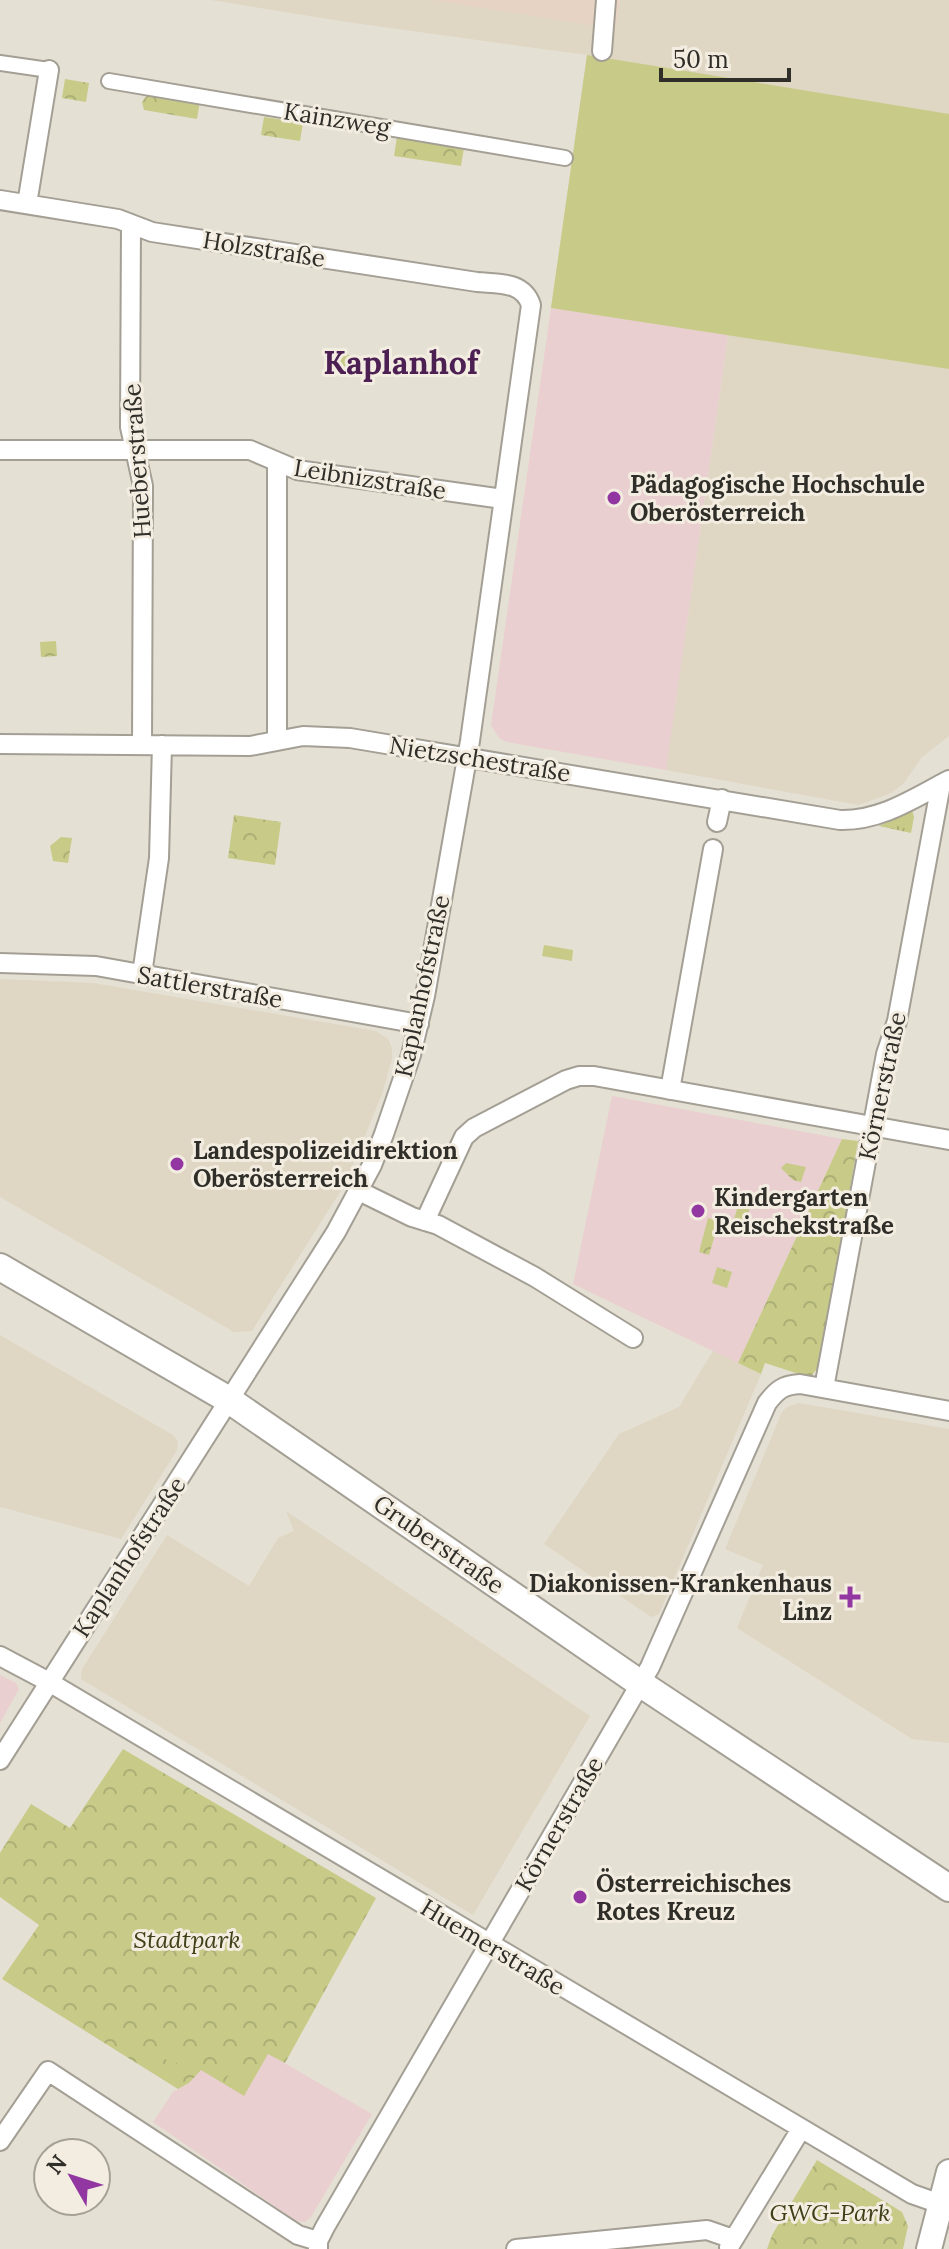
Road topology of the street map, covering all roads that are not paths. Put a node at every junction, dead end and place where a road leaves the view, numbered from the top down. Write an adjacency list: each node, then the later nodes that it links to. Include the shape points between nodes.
1 (606, 0): 2 (street)
2 (602, 51)
3 (0, 63): 4 (street)
4 (49, 70): 8 (street)
5 (109, 81): 6 (street, Kainzweg)
6 (565, 158)
7 (0, 200): 8 (street, Holzstraße)
8 (27, 204): 9 (street, Holzstraße)
9 (131, 224): 10 (street, Holzstraße, via 152,232 508,284); 11 (street, Hueberstraße)
10 (528, 295): 14 (street, Kaplanhofstraße, via 531,319)
11 (134, 449): 12 (street, Leibnizstraße); 13 (street, Leibnizstraße, via 239,449); 17 (street, Hueberstraße, via 143,486)
12 (0, 450)
13 (277, 462): 14 (street, Leibnizstraße, via 297,470); 15 (street)
14 (503, 499): 19 (street, Kaplanhofstraße)
15 (277, 741): 18 (street, Nietzschestraße, via 250,746); 19 (street, Nietzschestraße, via 337,737)
16 (0, 744): 17 (street, Nietzschestraße)
17 (142, 745): 18 (street, Nietzschestraße)
18 (162, 745): 25 (street, via 159,858)
19 (467, 758): 21 (street, Nietzschestraße); 26 (street, Kaplanhofstraße)
20 (945, 782): 21 (street, Nietzschestraße, via 881,814 855,820); 28 (street, Körnerstraße)
21 (722, 799): 22 (street)
22 (717, 822)
23 (713, 849): 27 (street)
24 (0, 963): 25 (street, Sattlerstraße, via 96,966)
25 (142, 974): 26 (street, Sattlerstraße)
26 (419, 1024): 30 (street, Kaplanhofstraße, via 384,1134)
27 (670, 1090): 28 (street); 31 (street, via 579,1076 488,1120 464,1137)
28 (872, 1127): 29 (street); 34 (street, Körnerstraße)
29 (949, 1140)
30 (359, 1191): 31 (street); 35 (street, Kaplanhofstraße)
31 (425, 1221): 33 (street, via 535,1277)
32 (0, 1267): 35 (main road, Gruberstraße)
33 (633, 1338)
34 (824, 1388): 36 (street); 39 (street, Körnerstraße, via 780,1388 767,1403)
35 (229, 1400): 38 (street, Kaplanhofstraße); 39 (main road, Gruberstraße)
36 (949, 1411)
37 (0, 1656): 38 (street, Huemerstraße)
38 (49, 1682): 40 (street, Kaplanhofstraße); 42 (street, Huemerstraße)
39 (641, 1684): 41 (main road, Gruberstraße); 42 (street, Körnerstraße)
40 (0, 1760)
41 (949, 1888)
42 (489, 1945): 43 (street, Huemerstraße); 48 (street, Körnerstraße)
43 (801, 2129): 46 (street, Huemerstraße, via 912,2194); 47 (street)
44 (0, 2141): 48 (street, via 48,2071)
45 (949, 2172): 46 (street)
46 (945, 2206): 50 (street)
47 (730, 2244): 49 (street, via 707,2230)
48 (318, 2245)
49 (516, 2249)
50 (929, 2249)

